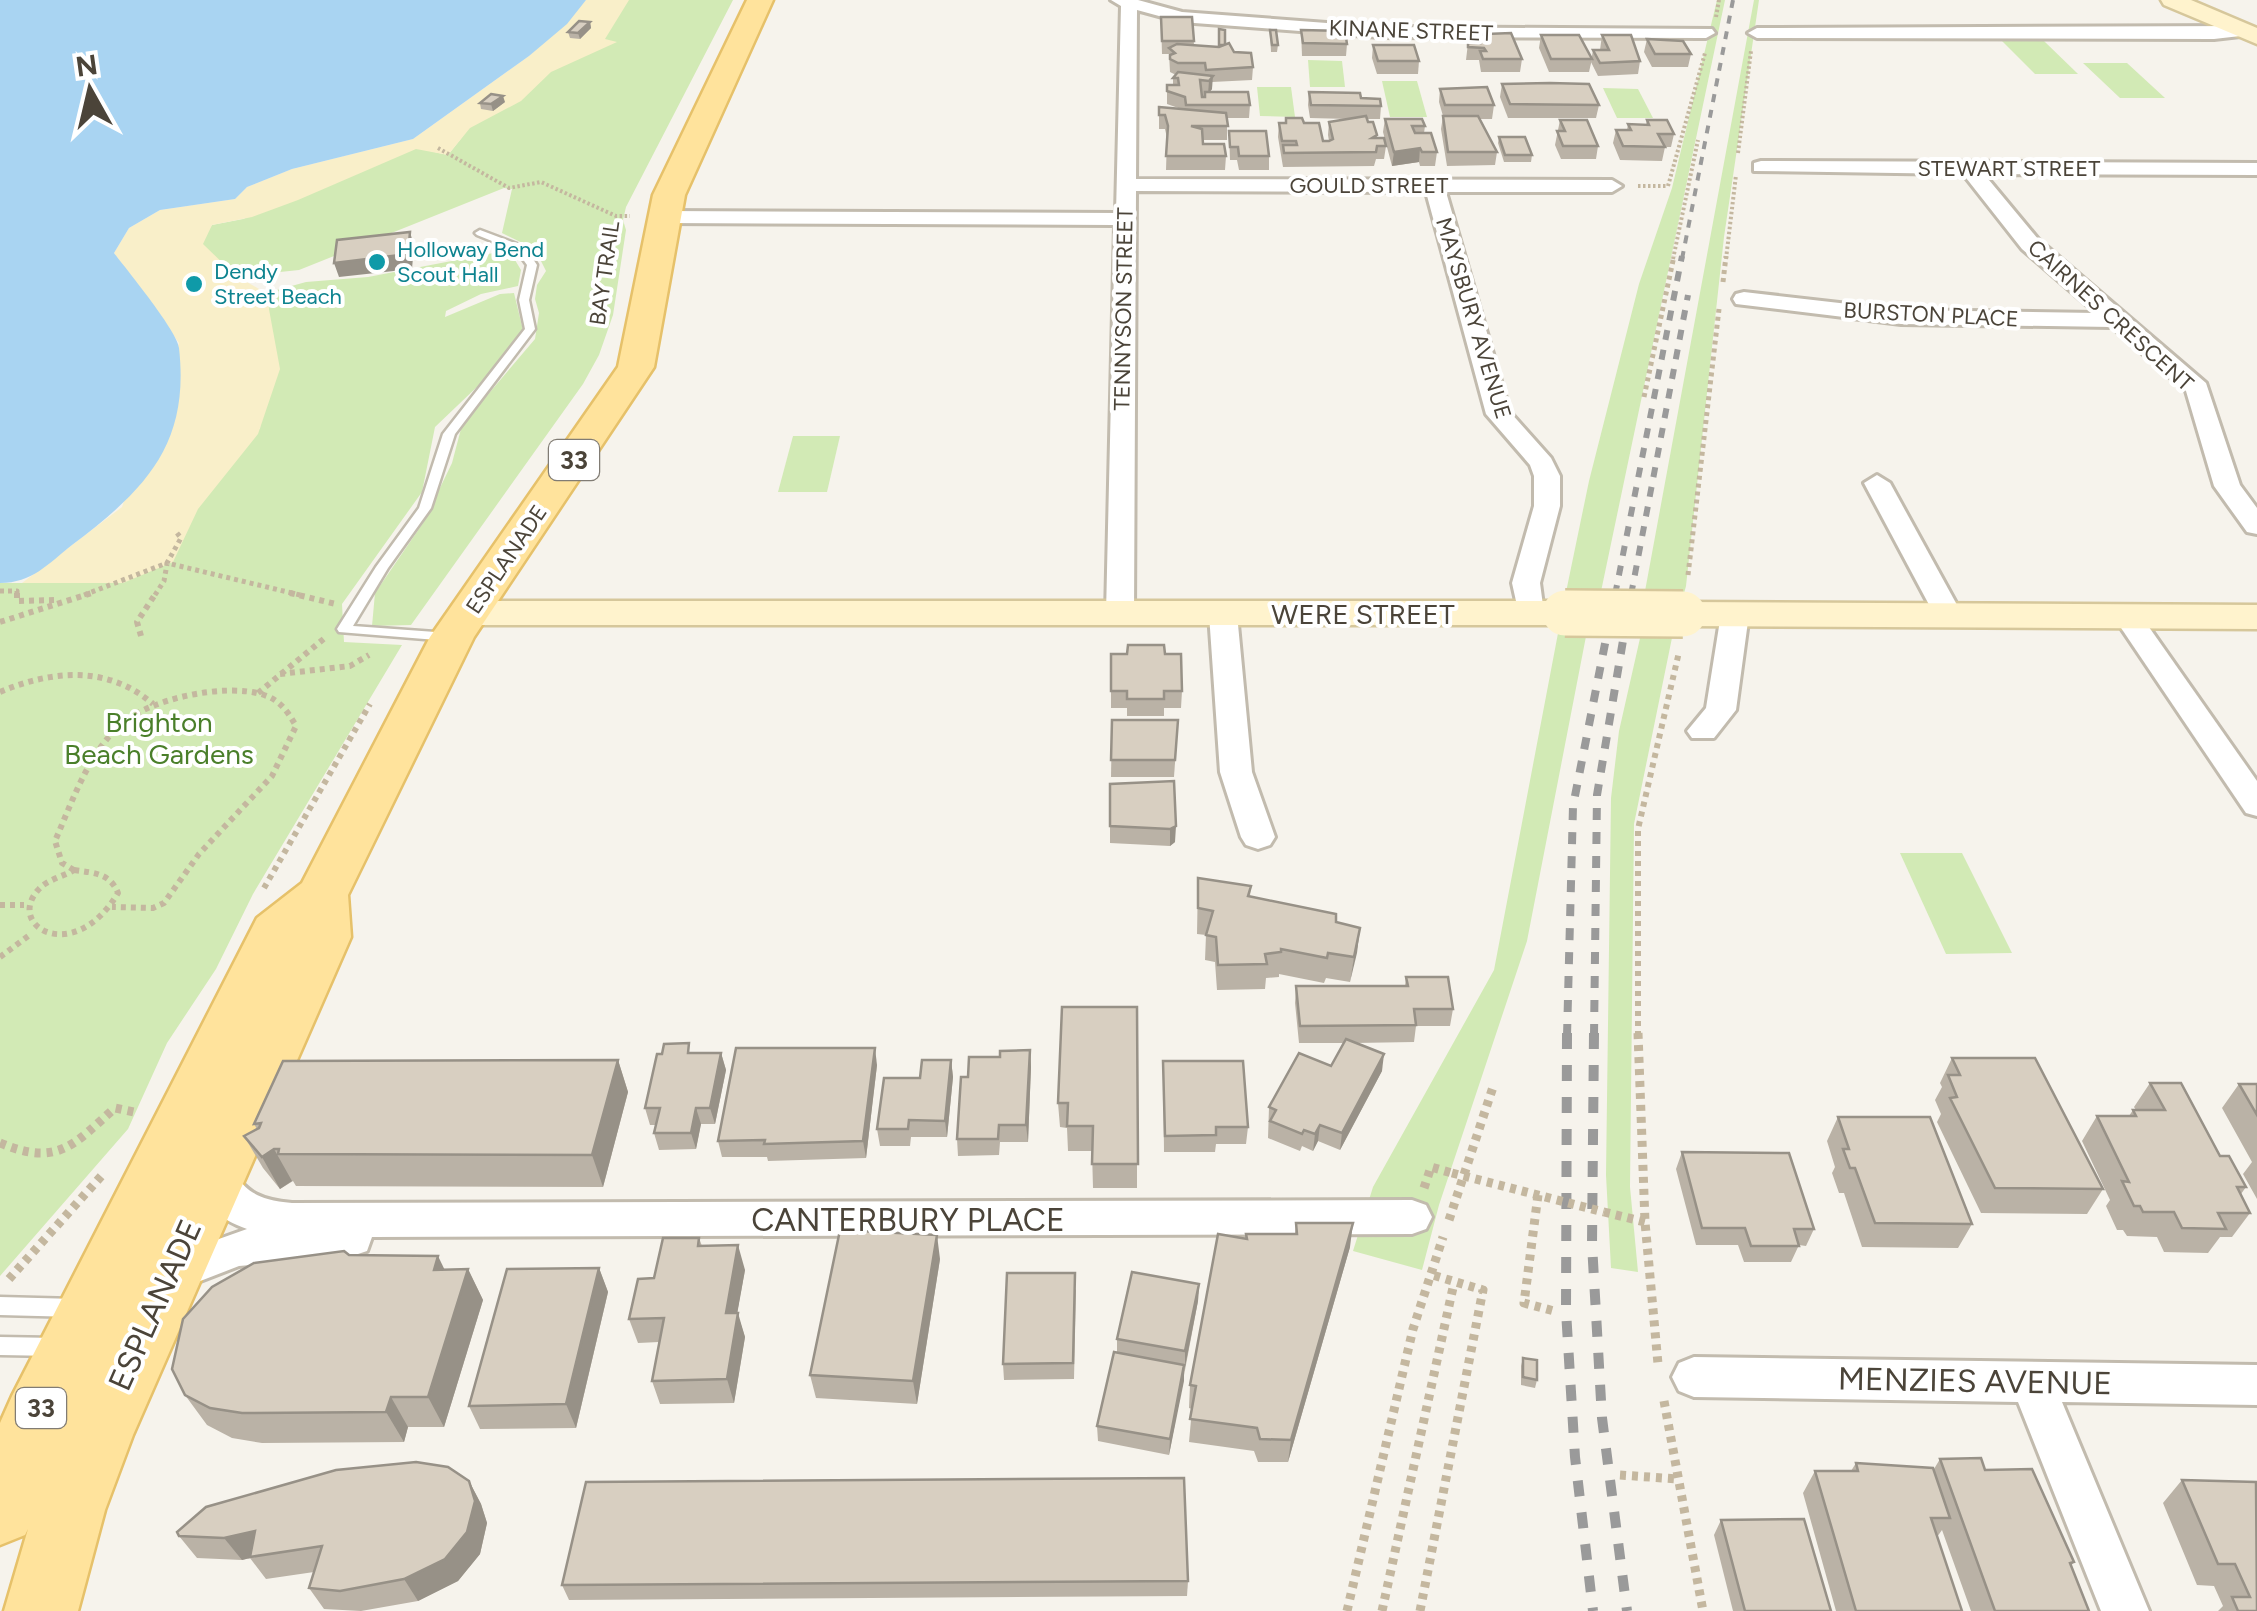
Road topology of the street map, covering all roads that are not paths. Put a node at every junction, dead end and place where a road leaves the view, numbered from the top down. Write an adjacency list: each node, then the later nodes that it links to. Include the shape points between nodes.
1 (760, 0): 13 (main road, ESPLANADE / 33, via 683,160)
2 (2172, 0): 4 (street)
3 (1124, 2): 6 (street, KINANE STREET, via 1181,17 1380,32); 10 (street, TENNYSON STREET)
4 (2246, 29): 5 (street)
5 (1755, 36)
6 (1708, 38)
7 (1761, 167): 8 (street, STEWART STREET)
8 (1969, 168): 9 (street, STEWART STREET); 17 (street, CAIRNES CRESCENT, via 2030,244)
9 (2257, 169)
10 (1126, 185): 11 (street, GOULD STREET); 14 (street, TENNYSON STREET)
11 (1434, 186): 12 (street, GOULD STREET); 20 (street, MAYSBURY AVENUE, via 1498,414 1547,476 1547,506 1526,583)
12 (1612, 186)
13 (639, 216): 14 (street); 27 (main road, ESPLANADE / 33, via 642,352 636,368)
14 (1124, 219): 21 (street, TENNYSON STREET)
15 (480, 233): 27 (lane, via 521,250 534,267 524,300 530,329 449,434 425,508 344,629 401,634)
16 (1744, 298): 17 (street, BURSTON PLACE, via 1901,317)
17 (2118, 320): 19 (street, CAIRNES CRESCENT, via 2197,388 2227,486)
18 (1877, 483): 24 (street)
19 (2257, 526)
20 (1547, 613): 22 (street, WERE STREET); 23 (street, WERE STREET, bridge)
21 (1120, 614): 22 (street, WERE STREET); 27 (street, WERE STREET)
22 (1224, 614): 30 (street, via 1236,772)
23 (1734, 614): 24 (street, WERE STREET); 28 (street, via 1721,710)
24 (1948, 614): 25 (street, WERE STREET)
25 (2127, 616): 26 (street, WERE STREET); 29 (street)
26 (2257, 617)
27 (461, 625): 31 (main road, ESPLANADE / 33)
28 (1703, 731)
29 (2257, 805)
30 (1258, 837)
31 (322, 894): 32 (main road, ESPLANADE / 33, via 324,937); 36 (main road, ESPLANADE / 33, via 276,932)
32 (212, 1179): 34 (street, CANTERBURY PLACE, via 230,1204 256,1217); 36 (main road, ESPLANADE / 33)
33 (1416, 1208): 34 (street, CANTERBURY PLACE)
34 (404, 1222): 36 (street, CANTERBURY PLACE, via 338,1241 230,1249)
35 (0, 1306): 36 (lane)
36 (123, 1318): 37 (lane); 41 (main road, ESPLANADE / 33)
37 (0, 1346)
38 (1671, 1376): 39 (street, MENZIES AVENUE)
39 (2032, 1382): 40 (street, MENZIES AVENUE); 44 (street)
40 (2257, 1385)
41 (35, 1510): 42 (main road); 43 (main road, ESPLANADE / 33)
42 (0, 1542)
43 (41, 1611)
44 (2125, 1611)

